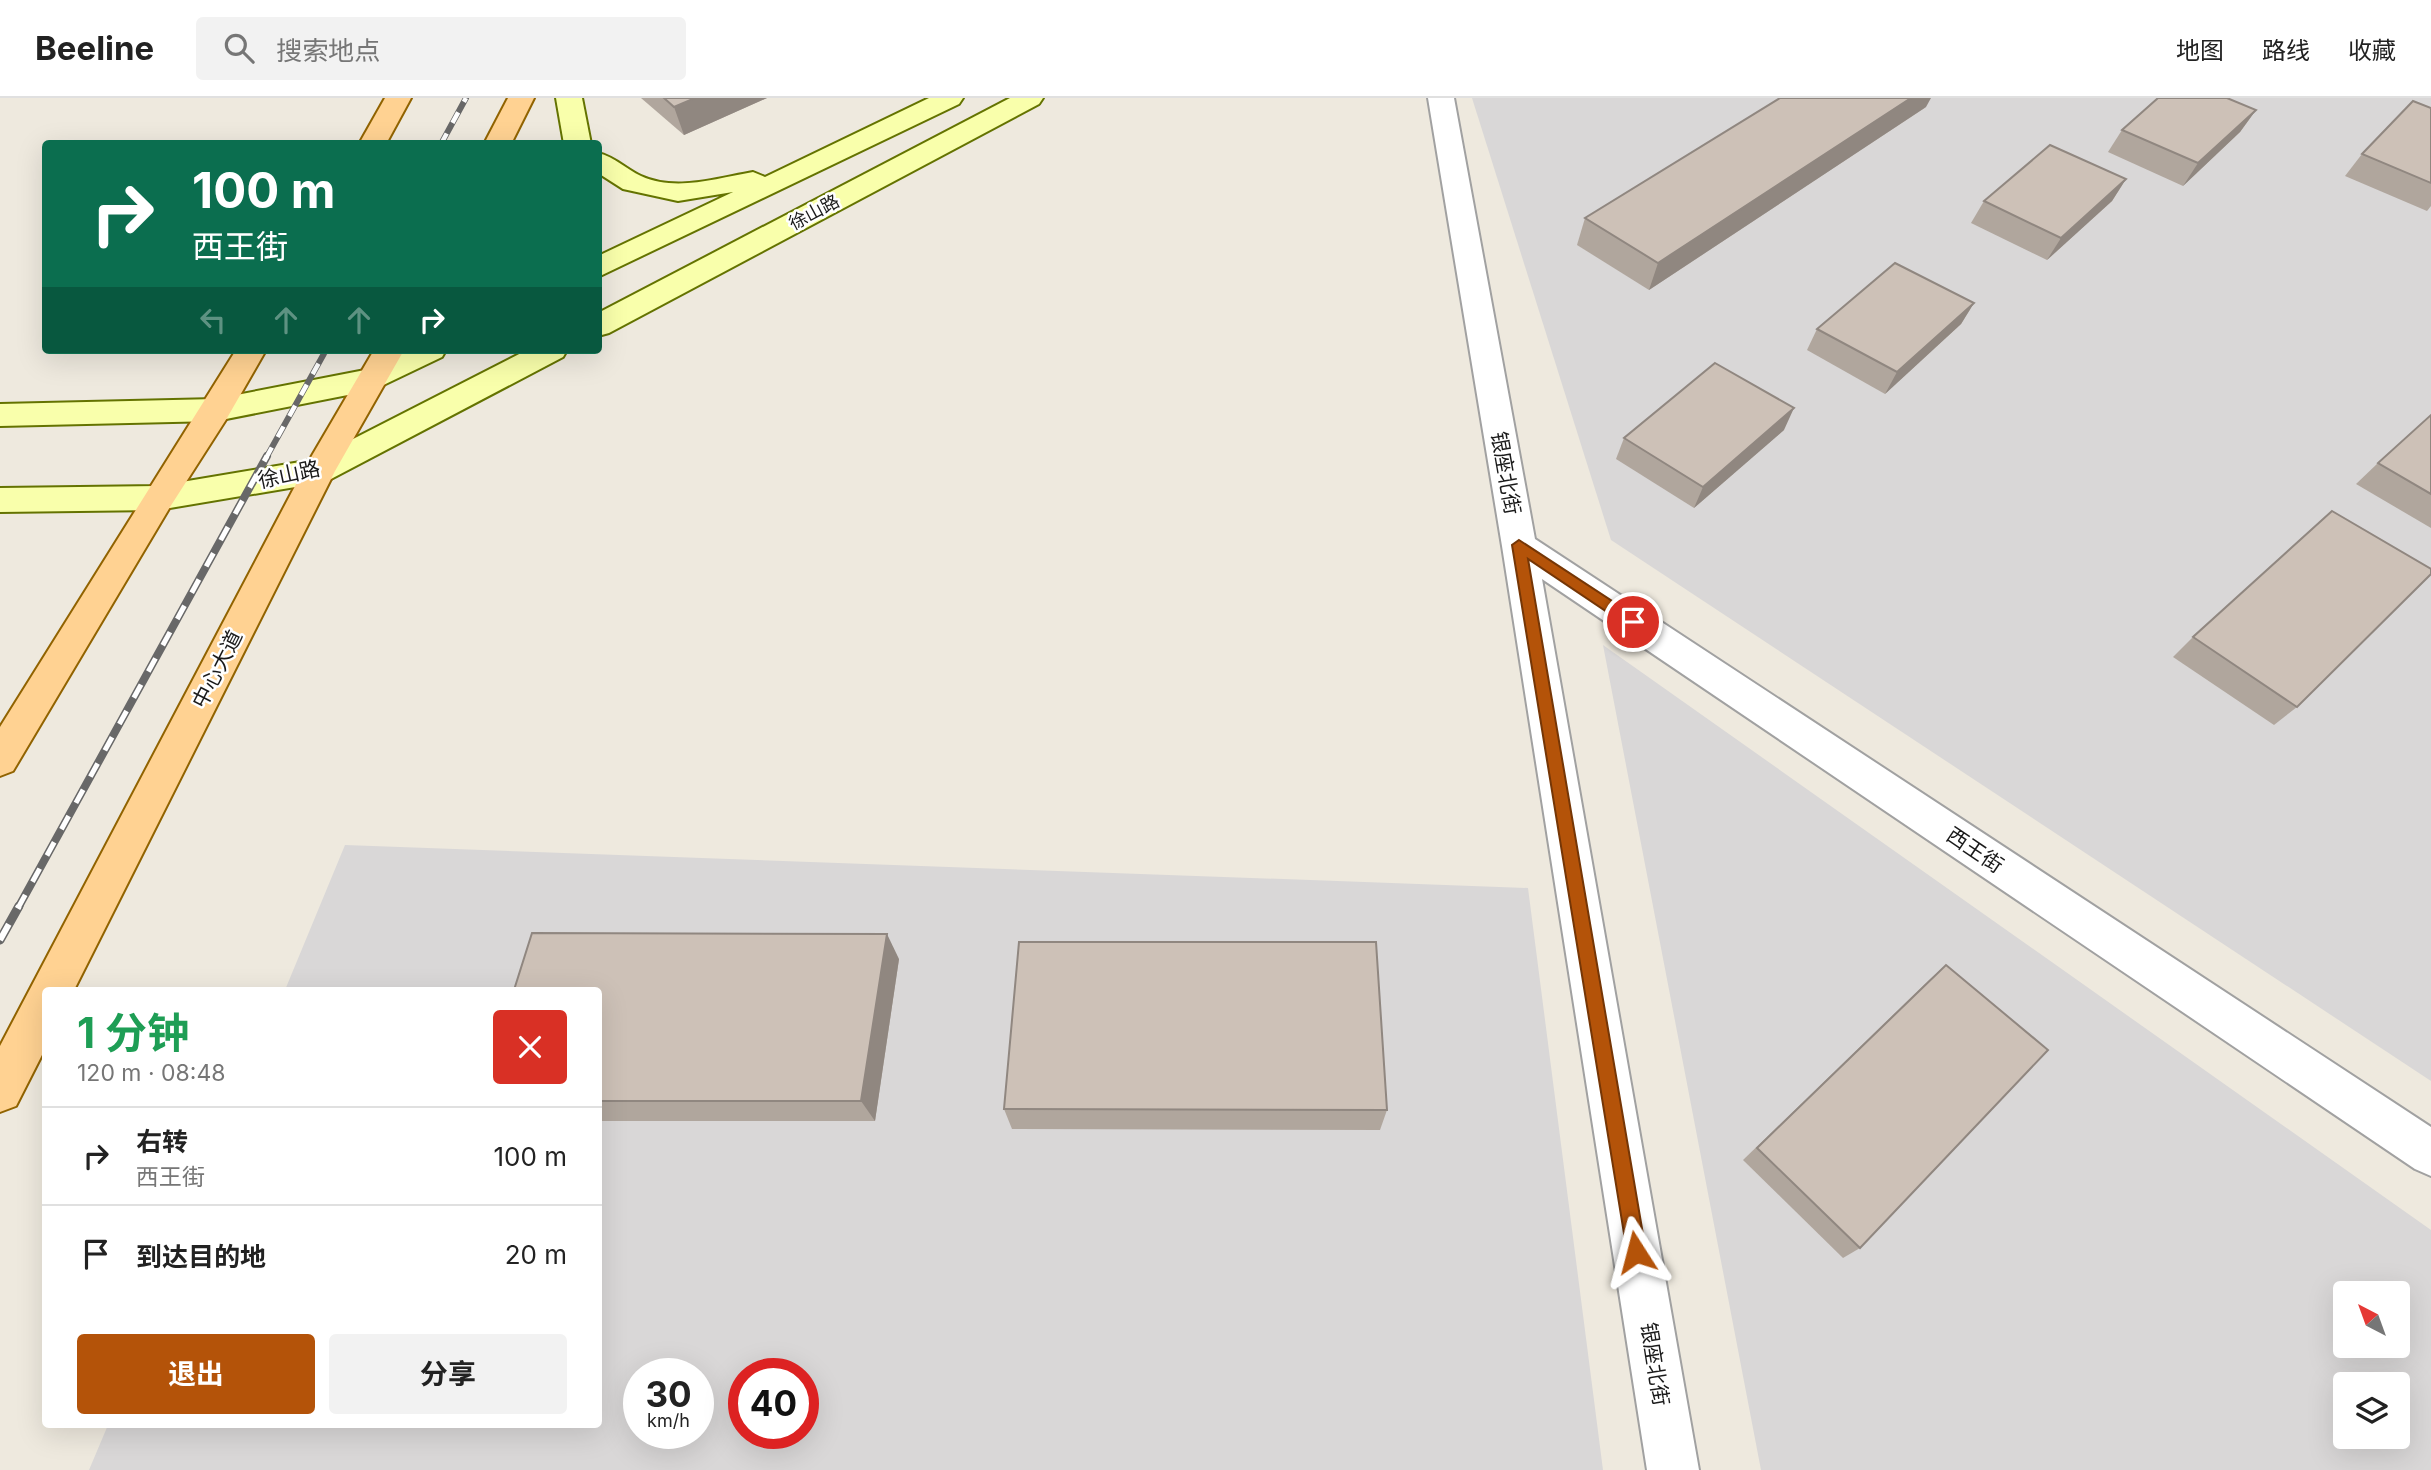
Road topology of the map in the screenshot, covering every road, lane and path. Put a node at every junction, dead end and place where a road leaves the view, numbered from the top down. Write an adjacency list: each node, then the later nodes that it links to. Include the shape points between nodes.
1 (398, 98): 8 (main road)
2 (521, 98): 9 (main road)
3 (569, 98): 10 (main road)
4 (950, 98): 7 (main road, 徐山路)
5 (1030, 98): 13 (main road, 徐山路)
6 (1441, 98): 23 (street, 银座北街)
7 (876, 135): 11 (main road, via 764,178 678,193 633,183); 12 (main road, 徐山路)
8 (374, 140)
9 (499, 140)
10 (577, 140)
11 (602, 164)
12 (602, 266)
13 (602, 324)
14 (249, 354): 18 (main road)
15 (418, 354): 17 (main road)
16 (544, 354): 20 (main road, 徐山路)
17 (381, 365): 18 (main road); 20 (main road, 中心大道)
18 (216, 410): 19 (main road); 21 (main road)
19 (0, 415)
20 (319, 471): 21 (main road, 徐山路); 25 (main road, 中心大道)
21 (158, 498): 22 (main road, 徐山路); 24 (main road)
22 (0, 500)
23 (1519, 545): 28 (street, 西王街); 29 (street, 银座北街)
24 (0, 760)
25 (54, 987)
26 (42, 1010): 27 (main road)
27 (0, 1091)
28 (2431, 1153)
29 (1673, 1470)

